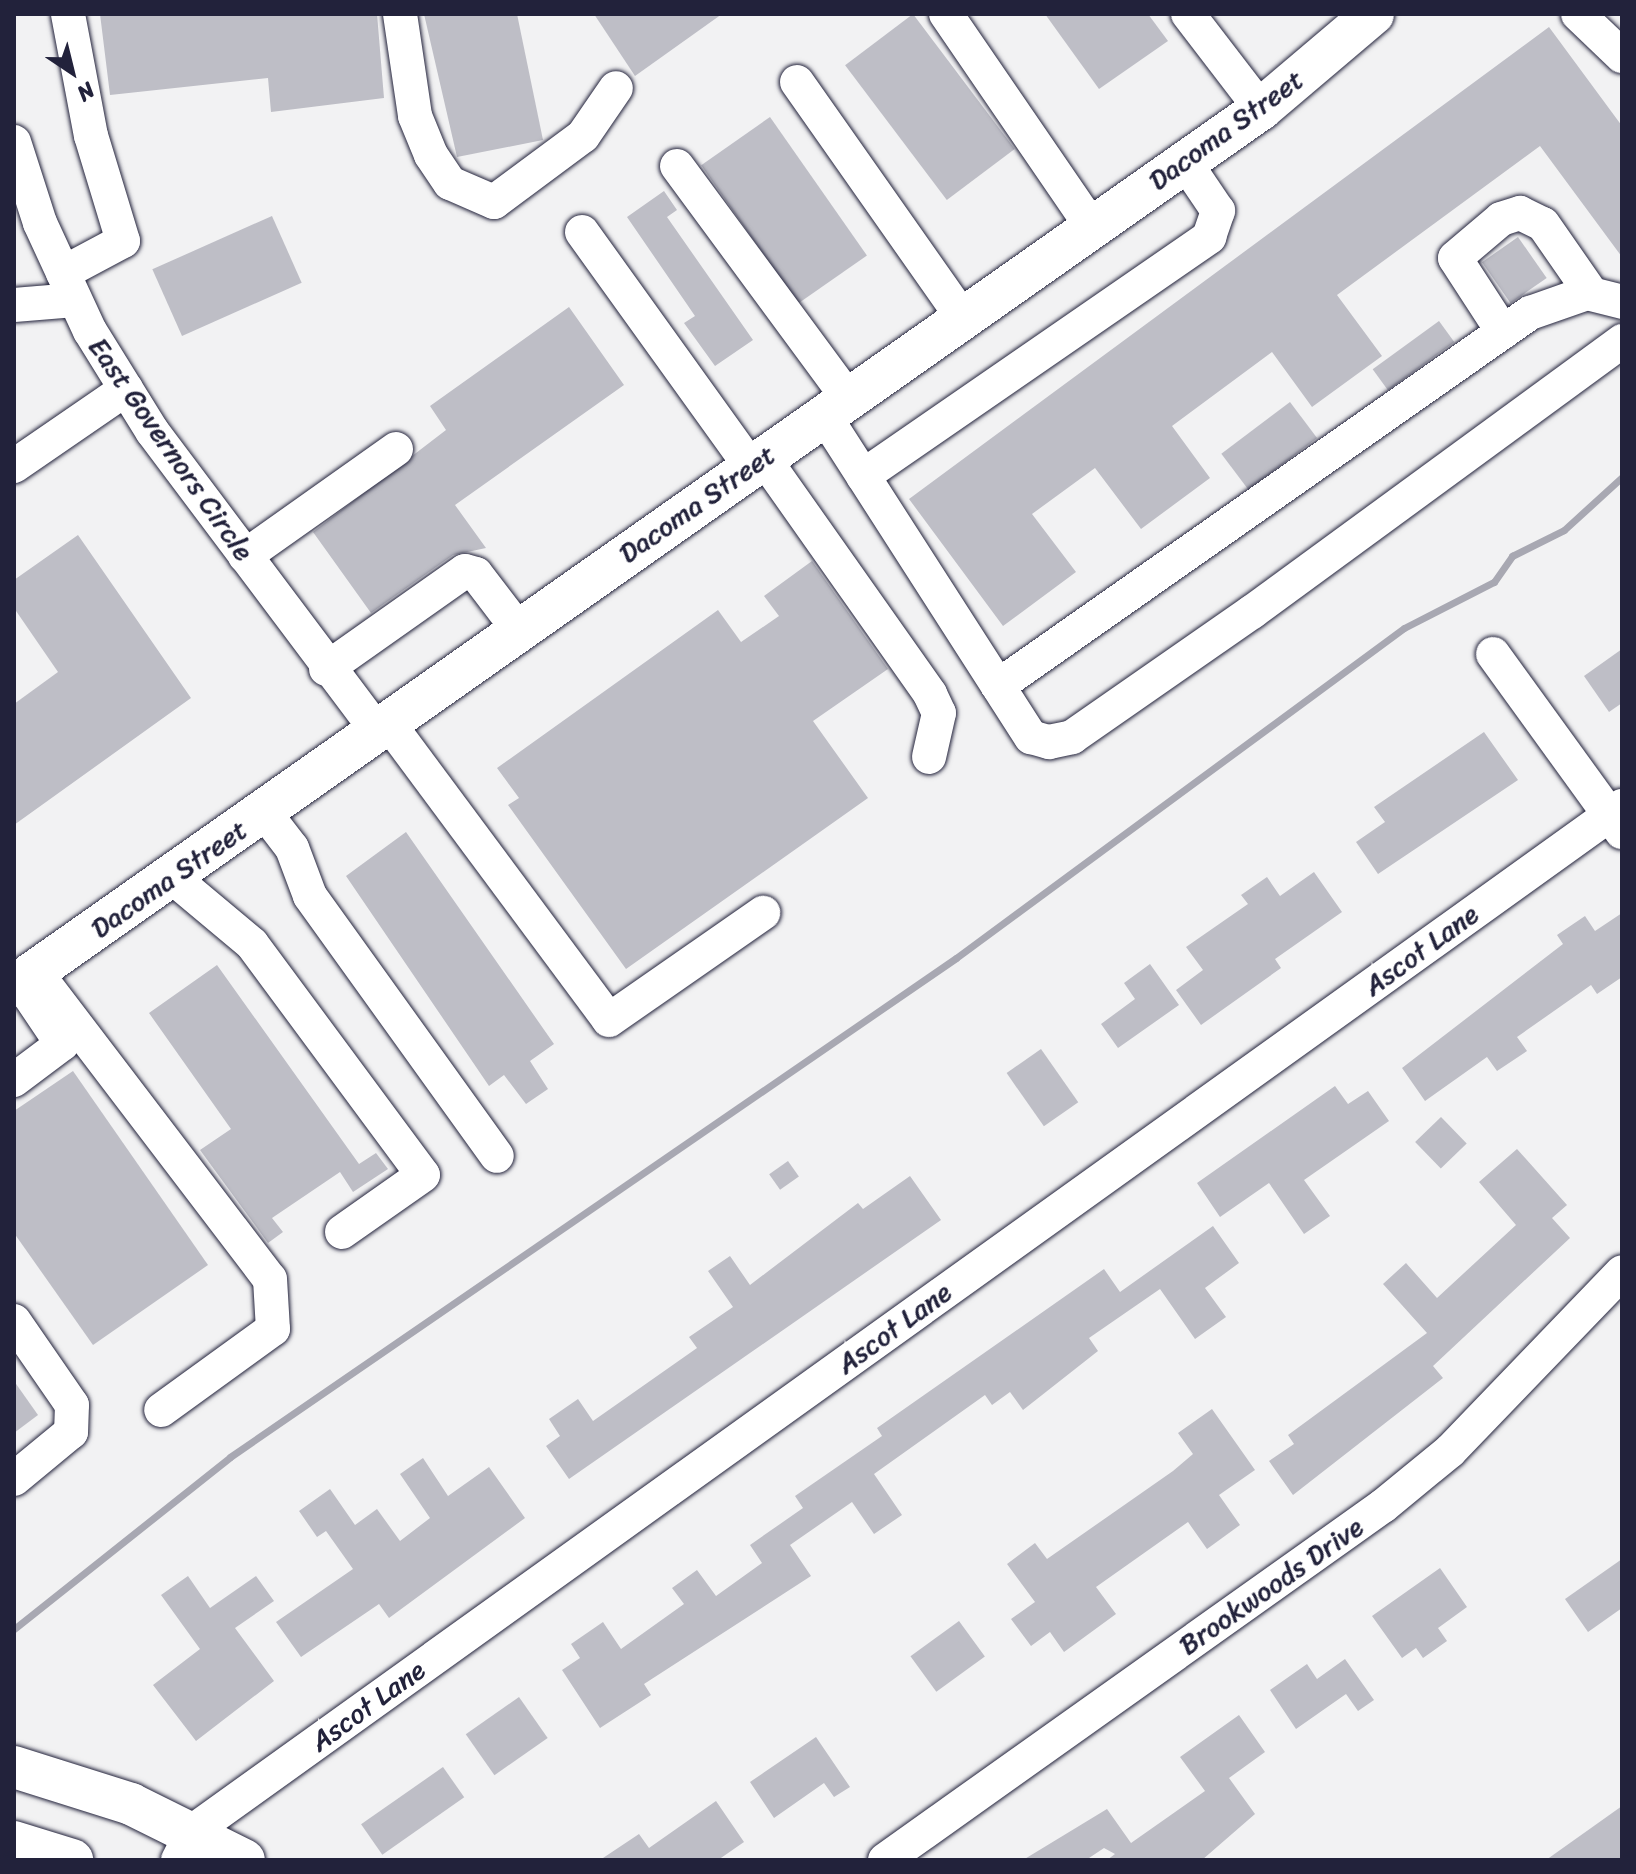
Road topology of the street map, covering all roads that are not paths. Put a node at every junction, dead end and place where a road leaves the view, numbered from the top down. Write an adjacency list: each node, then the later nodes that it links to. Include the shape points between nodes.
1 (68, 14): 16 (street, via 91,136 123,241)
2 (400, 14): 9 (street, via 415,116 431,155 450,183 494,202 583,136)
3 (946, 14): 14 (street)
4 (1188, 14): 10 (street)
5 (1373, 14): 10 (main road, Dacoma Street)
6 (1578, 14): 7 (street)
7 (1622, 56)
8 (797, 82): 19 (street)
9 (616, 88)
10 (1261, 109): 12 (main road, Dacoma Street)
11 (14, 142): 16 (street, East Governors Circle)
12 (1185, 162): 14 (main road, Dacoma Street); 27 (street, via 1218,211 1209,237)
13 (677, 166): 23 (street)
14 (1092, 227): 19 (main road, Dacoma Street)
15 (582, 232): 25 (street)
16 (69, 286): 18 (street); 22 (street, East Governors Circle)
17 (1606, 298): 20 (street, via 1530,313); 20 (street, via 1543,224 1520,213 1501,219 1455,258)
18 (14, 305)
19 (963, 318): 23 (main road, Dacoma Street)
20 (1503, 332): 32 (street)
21 (1622, 341): 32 (street, via 1072,737 1031,737)
22 (126, 389): 26 (street); 28 (street, East Governors Circle)
23 (836, 406): 25 (main road, Dacoma Street); 27 (street)
24 (396, 449): 28 (street)
25 (757, 462): 29 (main road, Dacoma Street); 34 (street, via 930,694 939,713)
26 (14, 466)
27 (863, 476): 32 (street)
28 (245, 556): 31 (street, East Governors Circle)
29 (518, 629): 31 (street, via 476,574 465,571); 33 (main road, Dacoma Street)
30 (1493, 654): 36 (street)
31 (326, 669): 33 (street, East Governors Circle)
32 (998, 686)
33 (382, 725): 35 (main road, Dacoma Street); 38 (street, East Governors Circle, via 609,1020)
34 (929, 757)
35 (265, 813): 37 (main road, Dacoma Street); 41 (street, via 292,848 310,896)
36 (1618, 818): 48 (street, Ascot Lane)
37 (172, 877): 39 (main road, Dacoma Street); 42 (street, via 252,944 423,1175)
38 (763, 913)
39 (23, 980): 40 (street, via 62,1044); 45 (street, via 270,1279 273,1329)
40 (14, 1080)
41 (497, 1156)
42 (342, 1232)
43 (1622, 1272): 50 (street, Brookwoods Drive, via 1450,1451 1383,1506)
44 (14, 1321): 46 (street, via 72,1405 71,1432)
45 (161, 1410)
46 (14, 1479)
47 (14, 1767): 48 (main road)
48 (186, 1846): 49 (main road)
49 (244, 1860)
50 (885, 1860)

